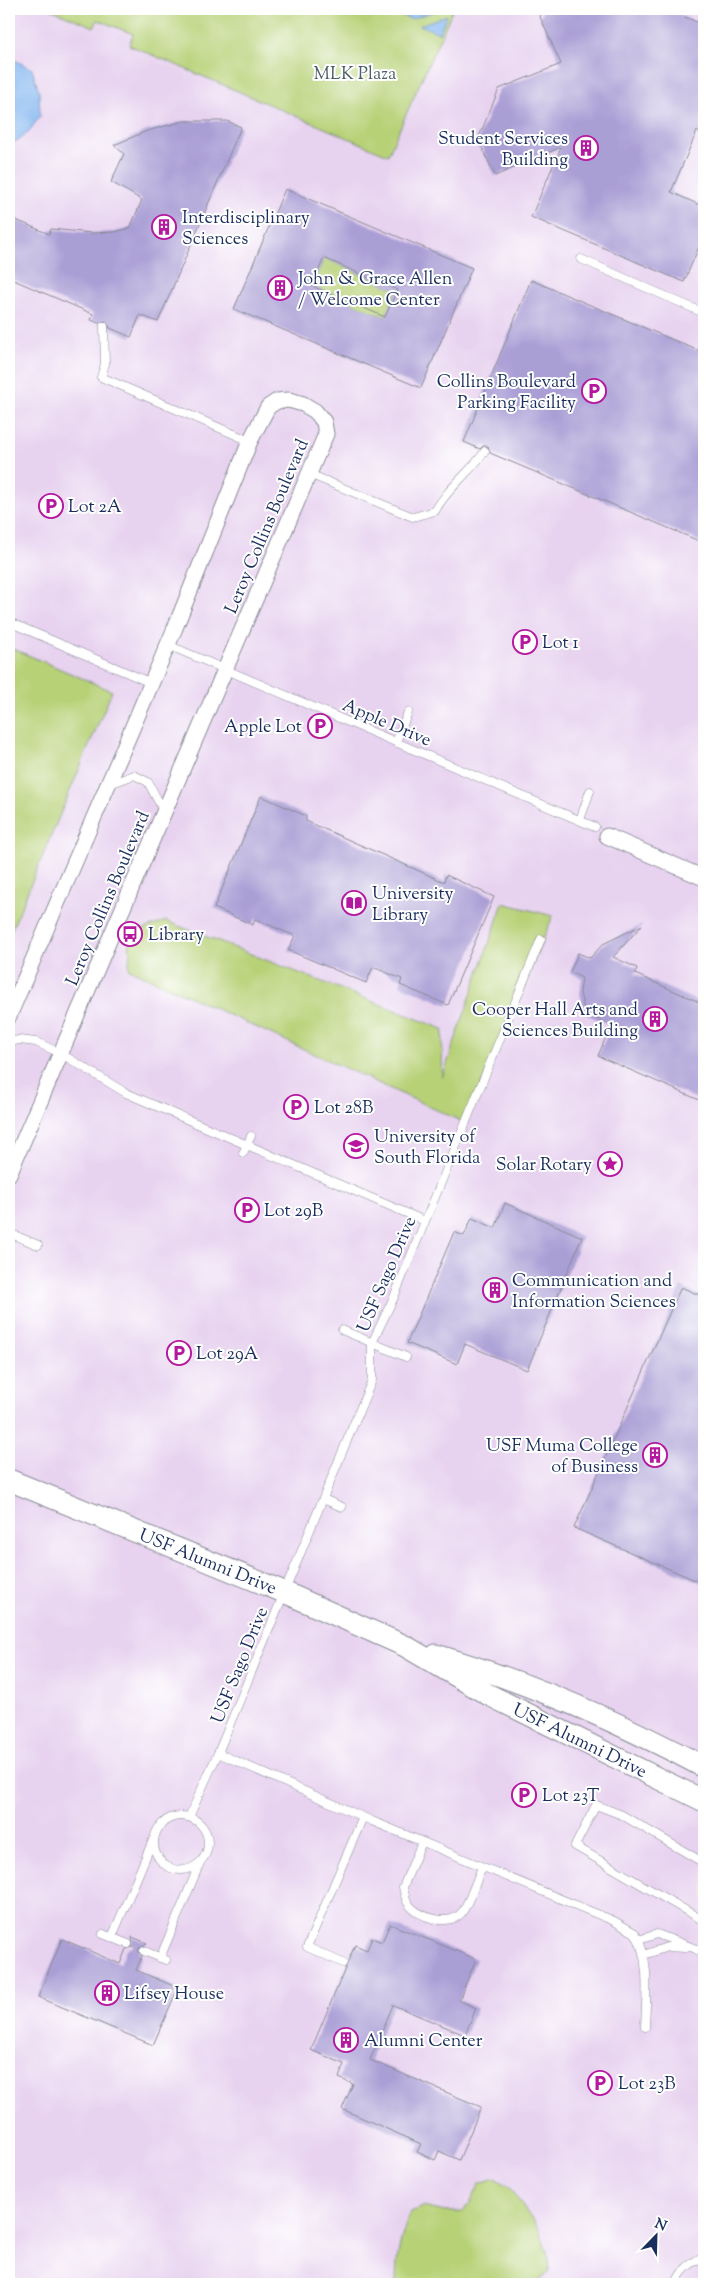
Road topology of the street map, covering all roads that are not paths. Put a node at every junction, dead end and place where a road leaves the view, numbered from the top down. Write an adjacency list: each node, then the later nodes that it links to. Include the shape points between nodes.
1 (581, 260): 2 (lane)
2 (704, 313)
3 (104, 326): 4 (lane, via 102,377)
4 (250, 441): 6 (street, Leroy Collins Boulevard, via 268,407 277,401 303,404 324,422 326,434); 8 (street, Leroy Collins Boulevard)
5 (485, 451): 6 (lane, via 435,511 413,517)
6 (309, 474): 9 (street, Leroy Collins Boulevard)
7 (9, 622): 10 (lane)
8 (168, 645): 9 (lane, Apple Drive); 10 (street, Leroy Collins Boulevard)
9 (225, 669): 12 (lane, Apple Drive); 15 (street, Leroy Collins Boulevard)
10 (151, 683): 13 (street, Leroy Collins Boulevard)
11 (408, 712): 12 (lane)
12 (396, 742): 16 (lane, Apple Drive)
13 (107, 785): 15 (lane, via 134,776 148,782); 20 (street, Leroy Collins Boulevard)
14 (590, 791): 16 (lane)
15 (164, 812): 22 (street, Leroy Collins Boulevard)
16 (580, 820): 17 (lane, Apple Drive)
17 (601, 832): 18 (street)
18 (704, 878)
19 (541, 939): 27 (lane, USF Sago Drive)
20 (9, 1016)
21 (9, 1042): 22 (lane, via 36,1042)
22 (60, 1053): 24 (lane, via 126,1093); 26 (street, Leroy Collins Boulevard)
23 (251, 1136): 24 (lane)
24 (247, 1145): 25 (lane); 27 (lane)
25 (243, 1153)
26 (9, 1174)
27 (425, 1221): 31 (lane, USF Sago Drive)
28 (9, 1232): 29 (lane)
29 (38, 1246)
30 (342, 1330): 31 (lane)
31 (372, 1343): 32 (lane); 34 (lane, USF Sago Drive, via 372,1380)
32 (406, 1357)
33 (9, 1480): 36 (street, USF Alumni Drive)
34 (323, 1499): 35 (lane); 36 (lane, USF Sago Drive)
35 (342, 1507)
36 (284, 1592): 37 (street, USF Alumni Drive); 38 (lane, USF Sago Drive)
37 (405, 1646): 39 (street, USF Alumni Drive, via 494,1672 645,1736); 40 (street, USF Alumni Drive, via 489,1695)
38 (218, 1753): 41 (lane); 42 (lane, USF Sago Drive)
39 (704, 1767)
40 (704, 1801)
41 (363, 1816): 44 (lane); 57 (lane, via 307,1947)
42 (189, 1817): 43 (lane, via 172,1817 161,1824); 45 (lane, via 203,1826 207,1834 207,1851)
43 (154, 1838): 45 (lane, via 157,1856 168,1866 185,1870); 50 (lane)
44 (422, 1842): 47 (lane); 47 (lane, via 403,1887 408,1903 432,1918 448,1920 462,1913)
45 (202, 1860): 54 (lane, via 163,1959)
46 (704, 1863): 48 (lane, via 622,1815 596,1805 575,1846)
47 (482, 1867): 51 (lane, via 614,1922 635,1933)
48 (704, 1921)
49 (103, 1934): 50 (lane)
50 (112, 1938): 52 (lane)
51 (639, 1940): 53 (lane, via 657,1934); 56 (lane)
52 (128, 1944)
53 (696, 1949): 55 (lane); 56 (lane, via 667,1947)
54 (144, 1951)
55 (704, 1954)
56 (644, 1955): 58 (lane)
57 (343, 1962)
58 (645, 2027)
59 (704, 2256): 60 (lane, via 690,2263)
60 (676, 2284)

